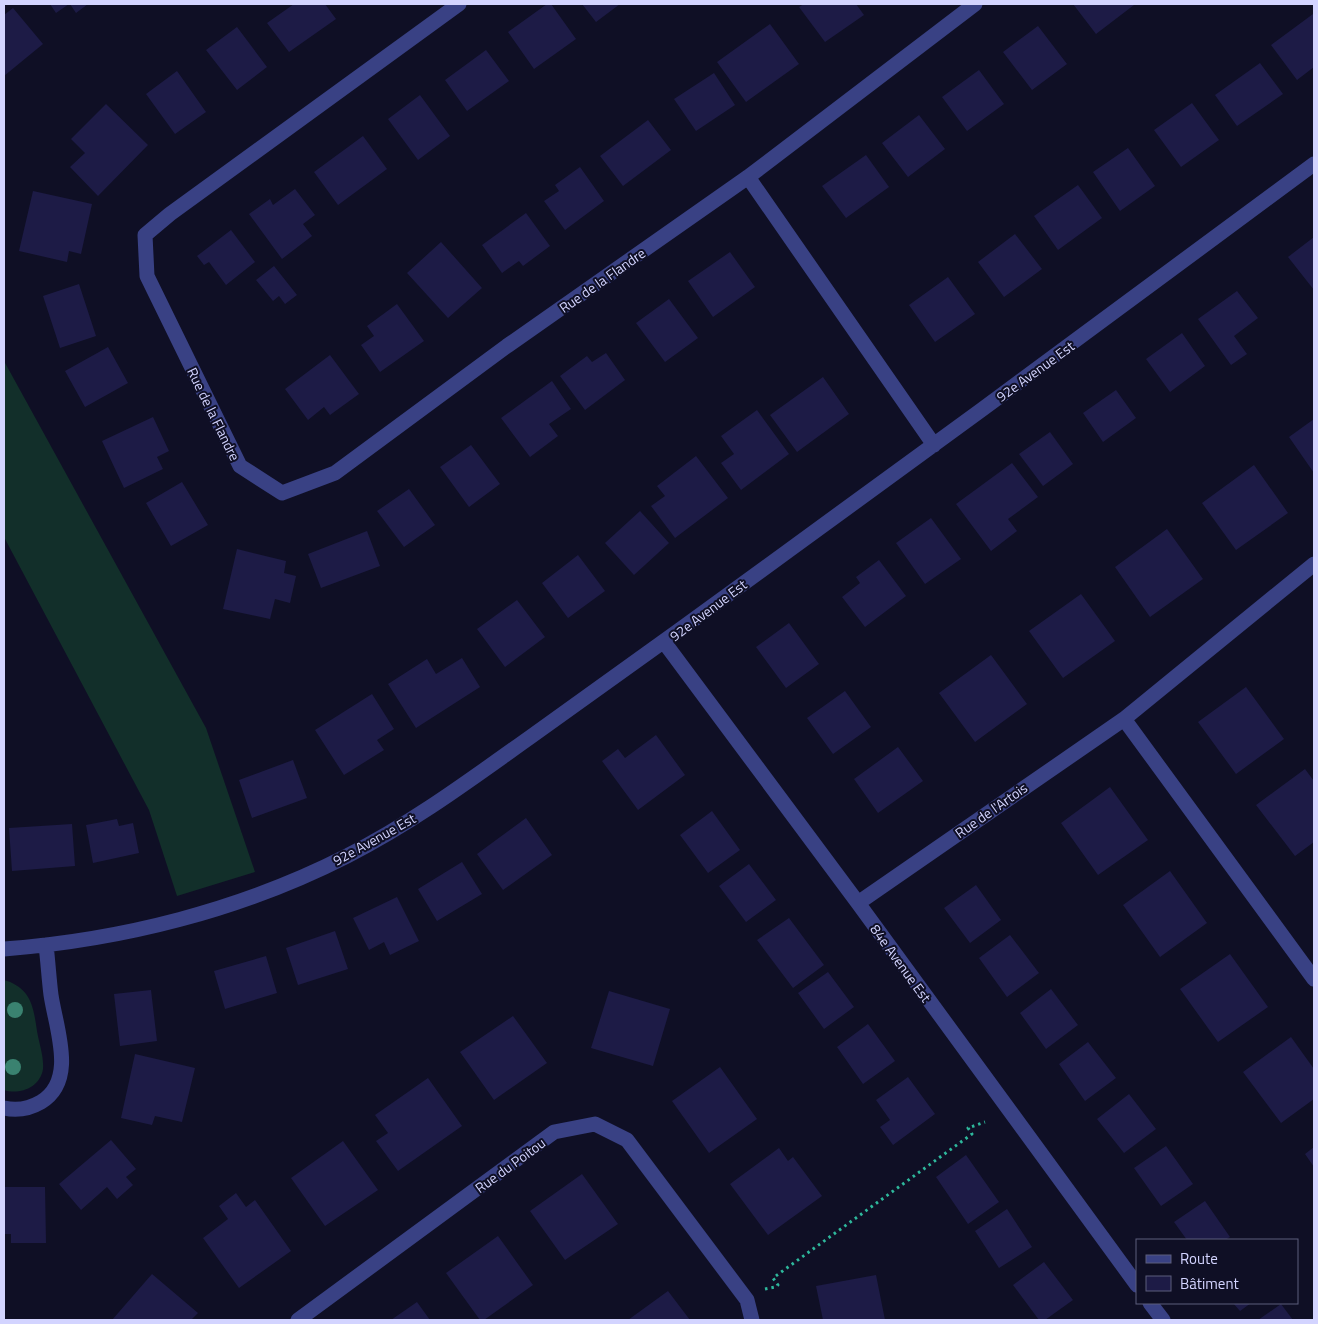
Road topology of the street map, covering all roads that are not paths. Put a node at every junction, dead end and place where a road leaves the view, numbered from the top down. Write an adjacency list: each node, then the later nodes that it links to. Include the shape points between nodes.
1 (458, 4): 4 (street, Rue de la Flandre, via 145,235 147,276 240,466 282,494 335,473 507,346)
2 (975, 4): 4 (street, Rue de la Flandre)
3 (1314, 164): 5 (street, 92e Avenue Est)
4 (748, 177): 5 (street)
5 (934, 445): 7 (street, 92e Avenue Est)
6 (1314, 564): 8 (street, Rue de l'Artois)
7 (664, 642): 9 (street, 84e Avenue Est); 10 (street, 92e Avenue Est, via 455,791 335,862 277,888 210,911 134,930)
8 (1124, 719): 9 (street, Rue de l'Artois); 12 (street)
9 (858, 903): 14 (street, 84e Avenue Est)
10 (46, 945): 11 (street, 92e Avenue Est); 13 (street, via 61,1070 54,1090 39,1104 19,1110)
11 (4, 949)
12 (1314, 979)
13 (4, 1108)
14 (1136, 1284)
15 (1151, 1304): 18 (street)
16 (298, 1320): 17 (street, Rue du Poitou, via 554,1132 595,1124 627,1140 747,1300)
17 (752, 1320)
18 (1163, 1320)

